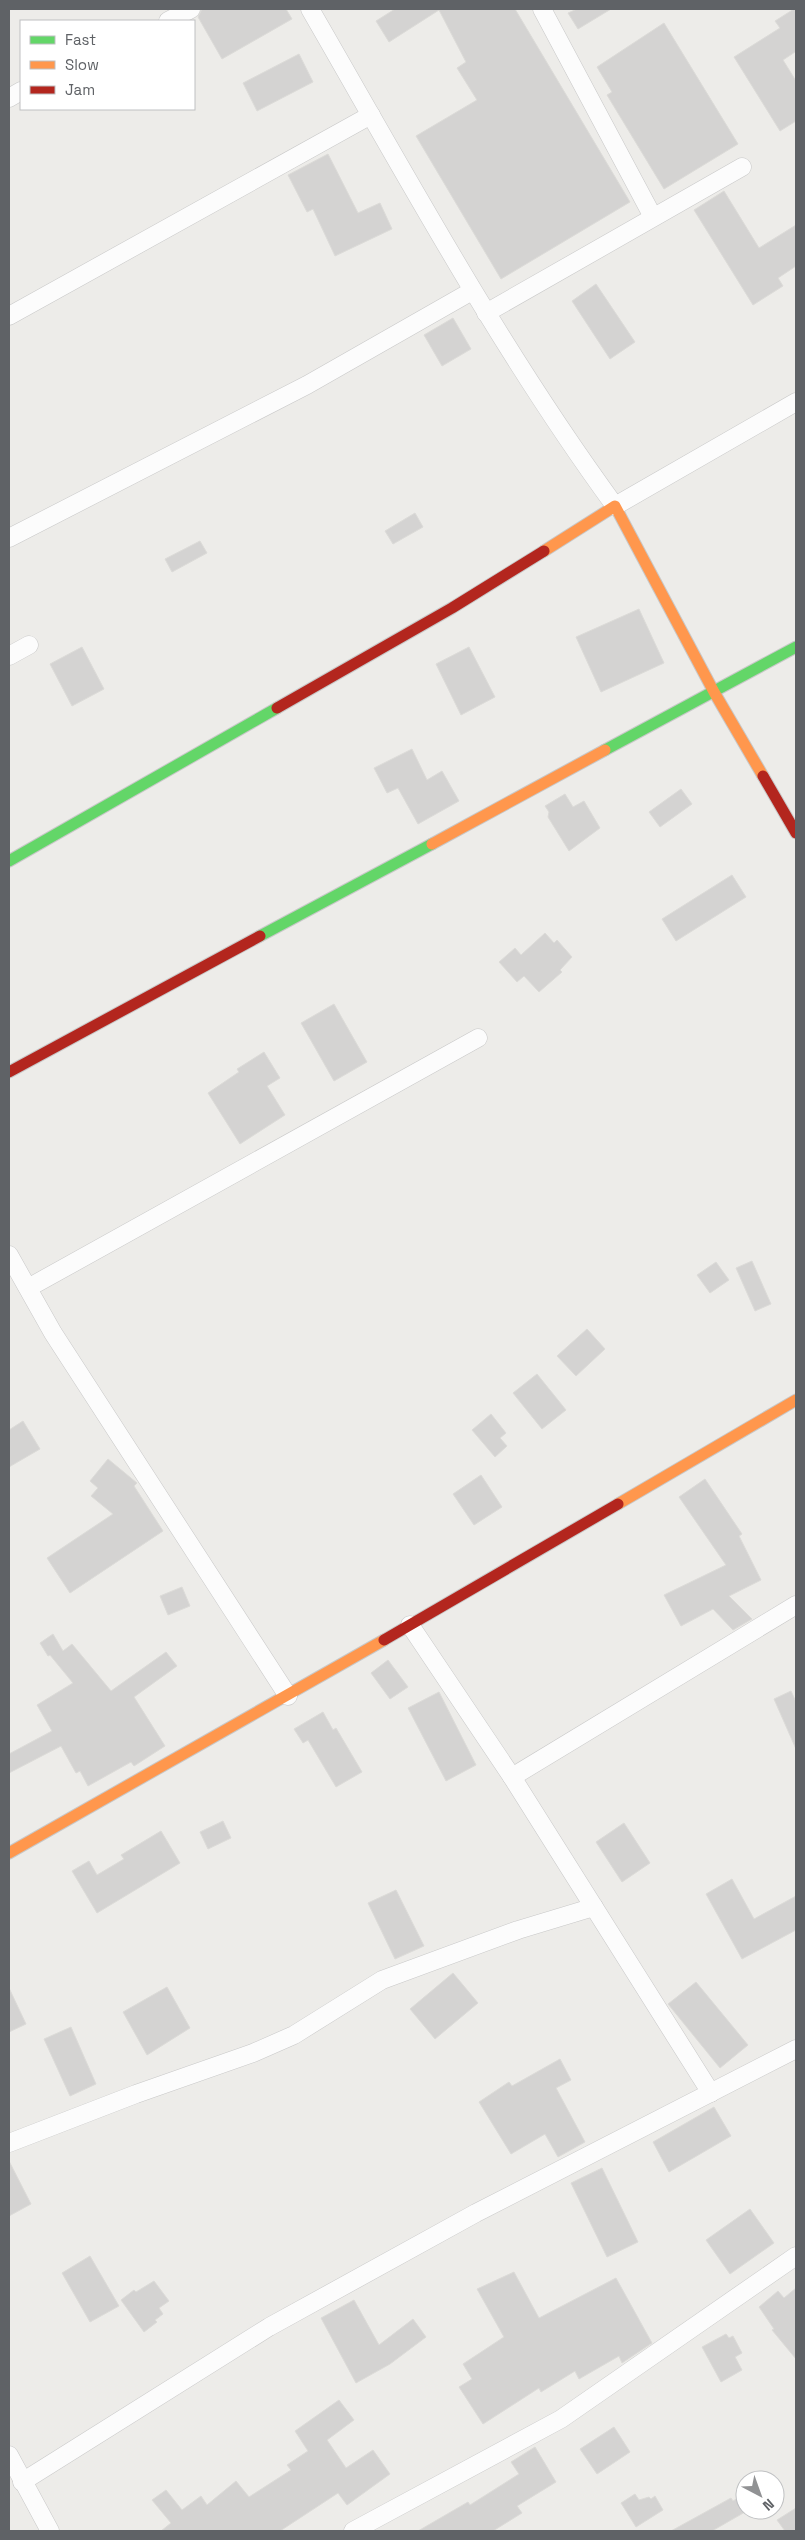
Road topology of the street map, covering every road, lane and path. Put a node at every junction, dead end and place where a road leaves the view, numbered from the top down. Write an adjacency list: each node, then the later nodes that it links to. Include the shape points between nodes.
1 (191, 9): 4 (street)
2 (310, 9): 7 (street)
3 (542, 9): 9 (street)
4 (170, 20)
5 (20, 92): 6 (street)
6 (9, 98)
7 (371, 115): 10 (street); 12 (street)
8 (742, 167): 9 (street)
9 (653, 217): 11 (street)
10 (472, 292): 11 (street); 15 (street, via 307,385)
11 (486, 313): 14 (street, via 567,440)
12 (9, 316)
13 (796, 402): 14 (street)
14 (615, 506): 19 (street); 21 (street, via 452,608)
15 (9, 538)
16 (29, 645): 18 (street)
17 (796, 646): 19 (street)
18 (9, 656)
19 (714, 692): 20 (street); 23 (street)
20 (796, 833)
21 (9, 861)
22 (478, 1038): 25 (street)
23 (9, 1072)
24 (9, 1256): 25 (street)
25 (28, 1288): 29 (street, via 53,1333)
26 (796, 1400): 28 (street)
27 (796, 1605): 30 (street)
28 (410, 1625): 29 (street); 30 (street)
29 (288, 1696): 31 (street)
30 (512, 1777): 32 (street)
31 (9, 1853)
32 (594, 1907): 34 (street); 35 (street, via 518,1930 382,1980 294,2035 261,2050)
33 (796, 2049): 34 (street)
34 (711, 2093): 38 (street, via 476,2213 269,2327)
35 (9, 2143)
36 (796, 2256): 40 (street, via 561,2419)
37 (9, 2455): 38 (street)
38 (22, 2482): 39 (street)
39 (50, 2531)
40 (353, 2531)

